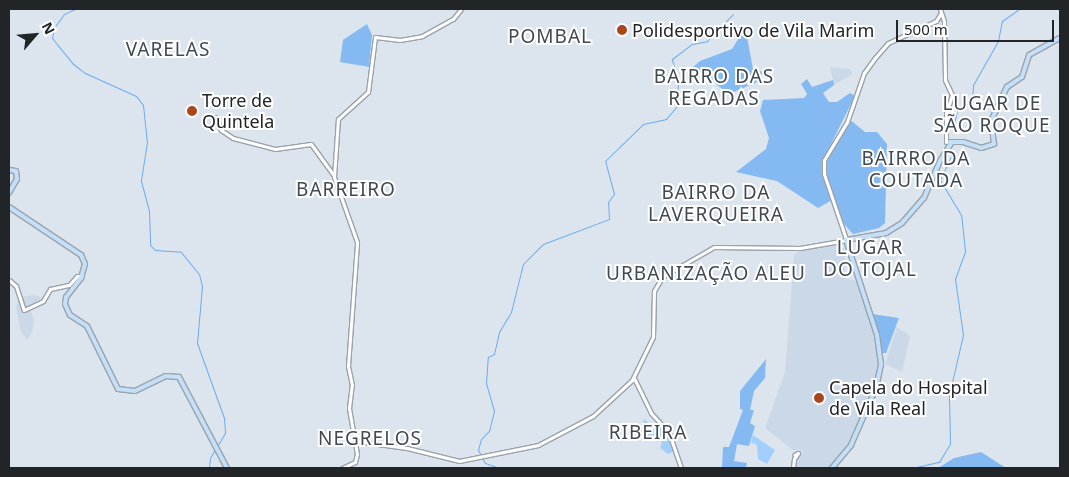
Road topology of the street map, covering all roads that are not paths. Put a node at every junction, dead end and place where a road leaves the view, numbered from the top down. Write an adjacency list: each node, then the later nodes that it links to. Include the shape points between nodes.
1 (461, 9): 8 (street, via 442,25 417,37 399,40 375,37 368,92 362,100 341,113 337,122)
2 (940, 9): 3 (street)
3 (941, 13): 6 (street, via 945,80 952,96 946,113); 11 (street, via 937,20 888,44 866,69 847,122 823,164 824,176)
4 (1060, 38): 6 (main road, via 1029,55 1023,76 1007,87 990,122 994,144 981,148)
5 (215, 117): 8 (street, via 221,130 235,139 275,149 311,144)
6 (949, 143): 11 (main road, via 924,198 902,223 888,232)
7 (9, 170): 9 (main road, via 16,171 17,180)
8 (334, 177): 15 (street, via 355,234 357,255 348,366 349,410)
9 (9, 192)
10 (9, 208): 12 (main road, via 77,250 84,262)
11 (848, 241): 14 (street, via 804,248 718,247 705,250 660,278 655,287 653,335); 23 (main road, via 848,252 878,339 881,368 876,388 852,443)
12 (82, 276): 13 (street, via 77,276 69,285 50,289 42,301 24,310 16,286); 19 (main road, via 66,297 65,304 70,315 86,325 118,389 133,391 164,377 179,377)
13 (9, 280)
14 (633, 377): 16 (street, via 585,421 530,448 456,460 405,448); 21 (street, via 652,414 668,432)
15 (356, 441): 16 (street); 17 (street)
16 (364, 444): 17 (street)
17 (357, 448): 20 (street, via 355,462)
18 (795, 457): 22 (street)
19 (227, 468)
20 (342, 468)
21 (681, 468)
22 (793, 468)
23 (832, 468)

